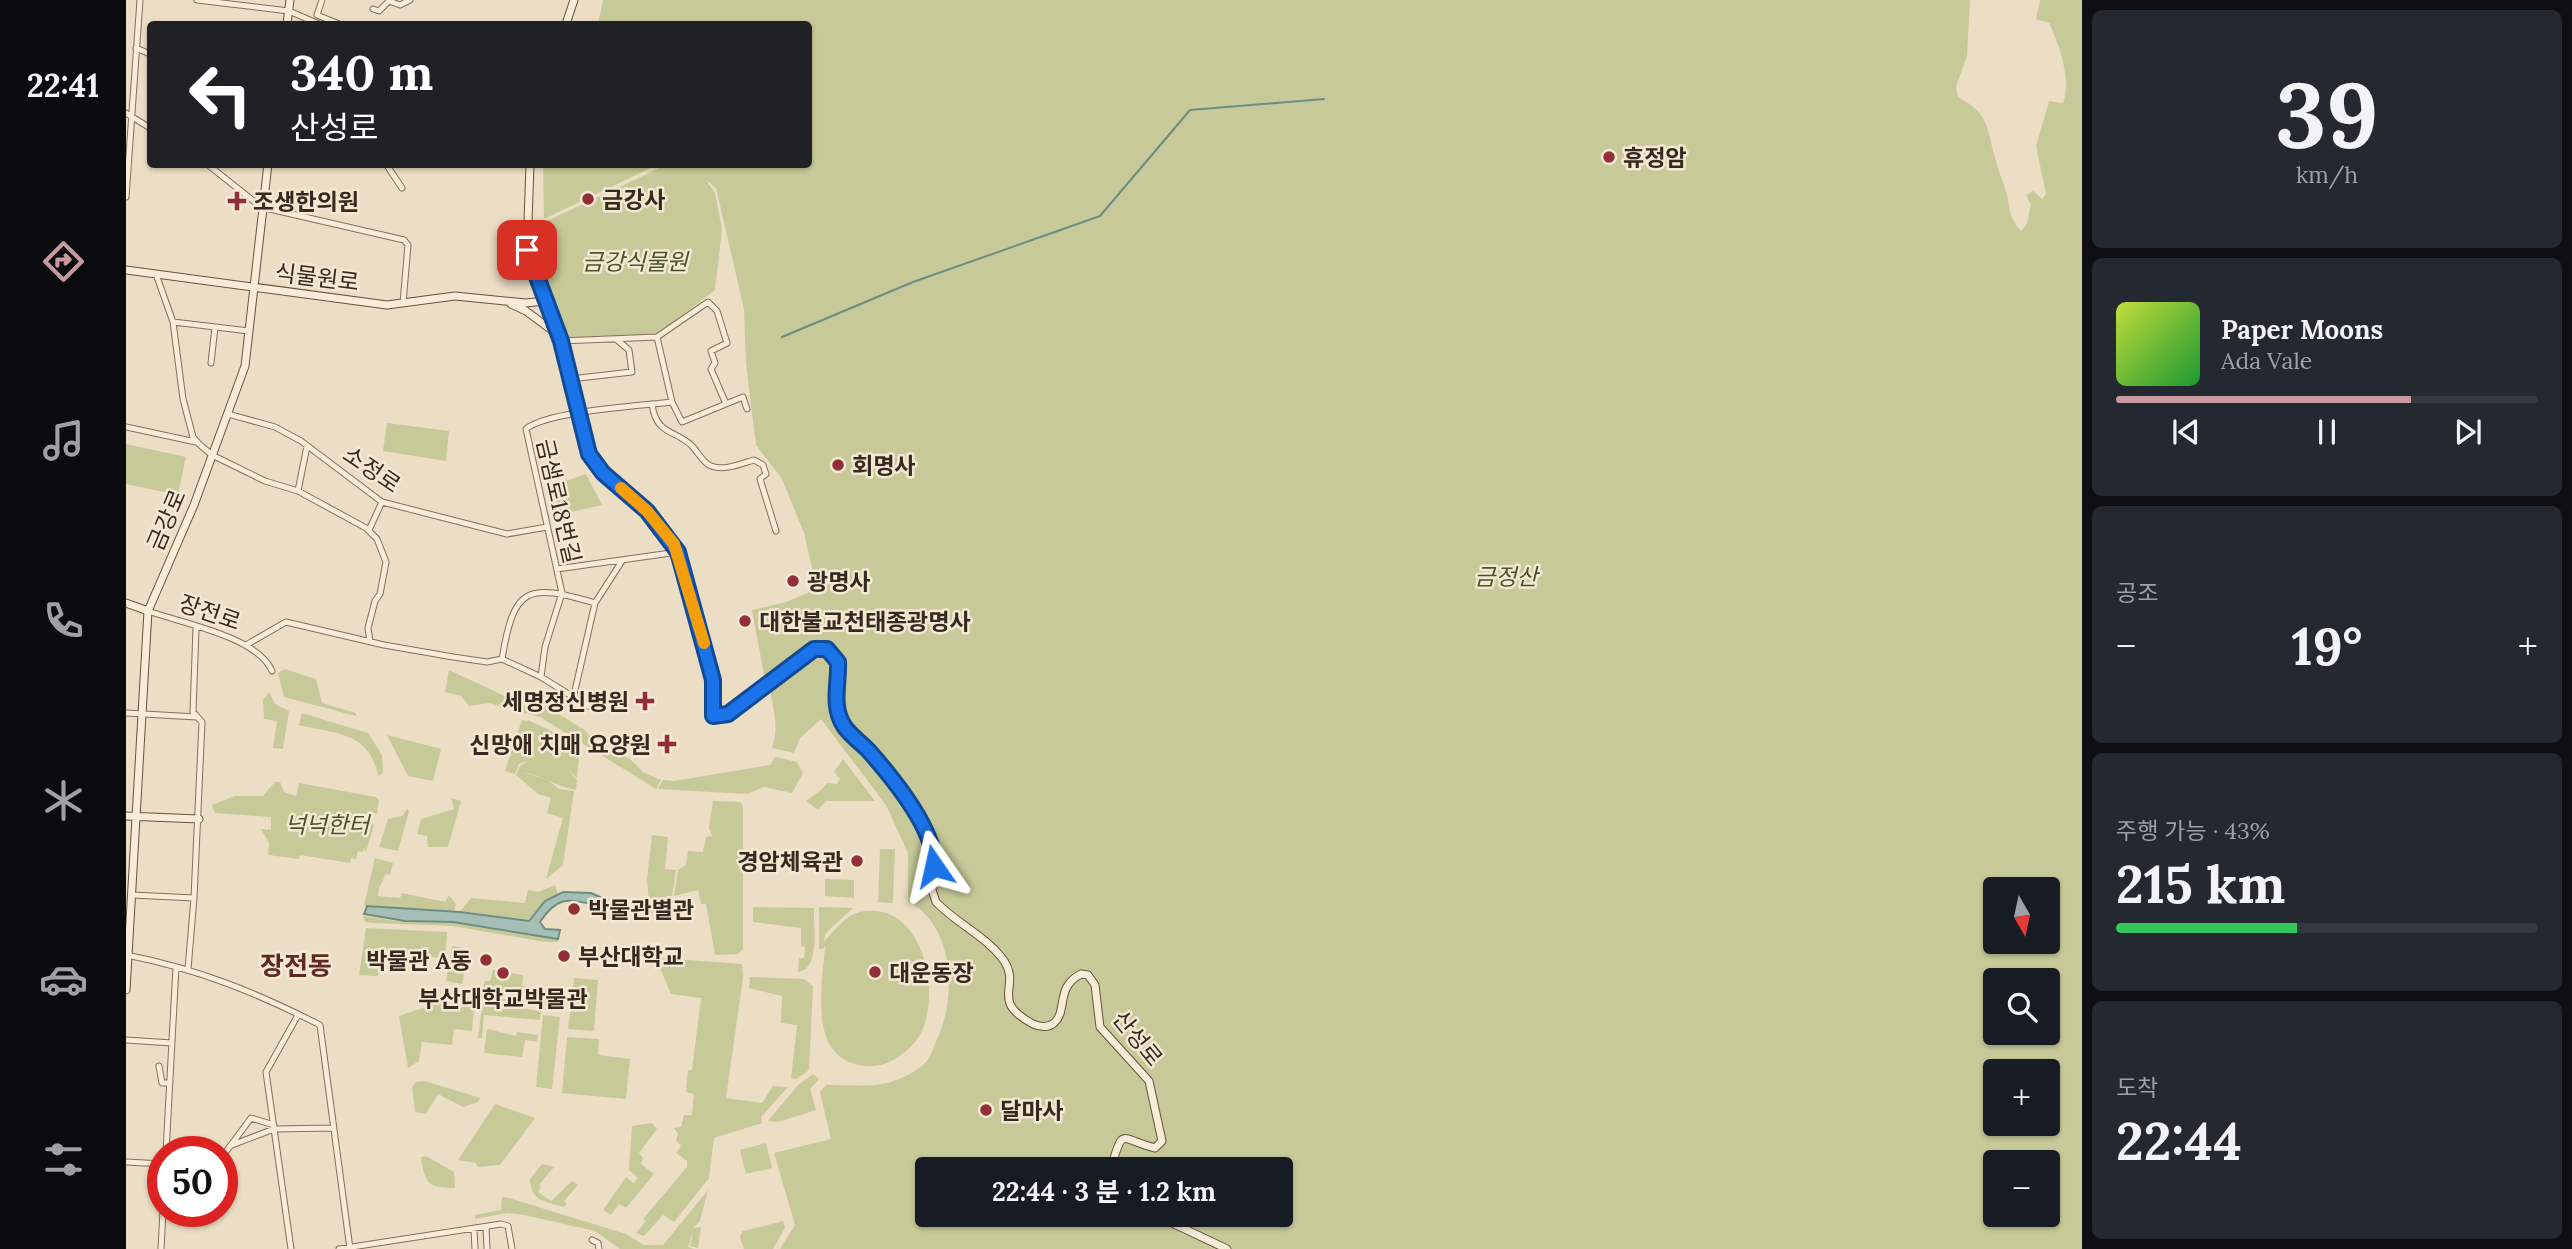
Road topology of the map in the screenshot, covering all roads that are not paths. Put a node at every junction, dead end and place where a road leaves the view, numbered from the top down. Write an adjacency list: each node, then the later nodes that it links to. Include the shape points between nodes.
1 (139, 0): 13 (street)
2 (200, 0): 8 (street)
3 (290, 0): 8 (main road)
4 (322, 0): 11 (street, via 317,15)
5 (410, 0): 7 (street, via 400,5 389,1 379,11)
6 (574, 0): 12 (main road)
7 (373, 9)
8 (289, 11): 9 (main road); 10 (street)
9 (287, 21)
10 (312, 21)
11 (332, 21)
12 (567, 21)
13 (136, 48): 14 (street); 15 (street)
14 (147, 53)
15 (130, 117): 16 (street); 17 (street); 23 (street)
16 (147, 126)
17 (126, 127)
18 (212, 168): 24 (street)
19 (267, 168): 24 (main road, 금강로)
20 (390, 168): 22 (street)
21 (530, 168): 29 (main road, via 527,250)
22 (402, 188)
23 (126, 197)
24 (261, 207): 27 (main road, 금강로); 30 (street, via 404,240 408,245)
25 (126, 270): 26 (main road, 식물원로)
26 (156, 274): 27 (main road, 식물원로); 31 (street)
27 (253, 288): 30 (main road, 식물원로, via 375,304); 33 (main road, 금강로)
28 (504, 301): 29 (main road, 식물원로); 30 (main road, 식물원로, via 455,296); 35 (main road, 식물원로, via 526,311)
29 (545, 301): 35 (main road)
30 (403, 303)
31 (173, 322): 32 (street); 46 (street, via 183,399)
32 (215, 327): 33 (street); 37 (street)
33 (248, 331): 43 (main road, 금강로, via 244,366)
34 (657, 337): 36 (street); 39 (street); 41 (street, via 708,302 717,311 727,343 710,351 715,363 711,369)
35 (560, 338): 36 (street); 38 (main road)
36 (616, 339): 38 (street, via 629,350 632,372)
37 (211, 363)
38 (570, 379): 44 (main road)
39 (672, 402): 40 (street); 41 (street, via 682,422)
40 (652, 404): 44 (street); 53 (street, via 654,416 671,436 689,443 708,465 724,469 754,460 763,465 766,474 760,480)
41 (726, 404): 42 (street, via 743,397)
42 (747, 409)
43 (228, 414): 47 (street, 소정로, via 275,427); 48 (main road, 금강로)
44 (578, 414): 51 (street, 금샘로18번길, via 526,429); 54 (main road, via 589,454 603,473 647,511)
45 (126, 427): 46 (street)
46 (196, 442): 48 (street)
47 (307, 446): 49 (street); 50 (street, 소정로)
48 (212, 455): 49 (street, via 265,481); 60 (main road, 금강로)
49 (298, 491): 52 (street)
50 (382, 502): 51 (street, 소정로, via 508,534); 52 (street)
51 (547, 527): 56 (street, 금샘로18번길)
52 (369, 530): 62 (street, via 386,562 368,628)
53 (776, 531)
54 (678, 552): 55 (street); 91 (main road, 산성로, via 713,680 713,716 728,714 814,649 827,649 837,659 836,699 844,725 869,751 927,832 934,850 932,890 936,902 1007,967 1012,1010 1037,1026 1051,1025 1058,1017 1067,984 1079,974 1088,975 1095,985 1099,1026 1149,1081 1162,1141 1155,1148 1130,1137 1123,1139)
55 (624, 560): 56 (street); 59 (street)
56 (557, 569): 57 (street, 금샘로18번길)
57 (562, 593): 59 (street, 금샘로18번길); 64 (street, 금샘로18번길, via 549,590 527,595 509,619); 66 (street, 금샘로18번길)
58 (126, 603): 60 (main road, 장전로)
59 (595, 603): 67 (street)
60 (148, 611): 61 (street, 장전로); 70 (main road, 금강로)
61 (196, 628): 63 (street, 장전로); 71 (street, via 193,712)
62 (370, 642): 63 (street, via 286,622); 64 (street, via 468,660)
63 (246, 645): 65 (street, 장전로, via 263,656)
64 (502, 659): 66 (street)
65 (272, 671)
66 (541, 677): 67 (street)
67 (573, 699): 68 (street)
68 (588, 706)
69 (126, 713): 70 (street)
70 (142, 714): 71 (street); 73 (main road, 금강로)
71 (197, 717): 74 (street, via 202,722)
72 (126, 817): 73 (main road)
73 (136, 817): 74 (main road); 75 (main road, 금강로)
74 (199, 819): 76 (street)
75 (132, 895): 76 (street); 77 (main road, 금강로)
76 (194, 898): 79 (street)
77 (127, 955): 78 (street); 80 (main road, 금강로)
78 (176, 967): 79 (street); 83 (street)
79 (188, 969): 81 (street, via 243,987)
80 (126, 990)
81 (298, 1015): 86 (street, via 266,1072); 87 (street, via 320,1025)
82 (126, 1040): 83 (street)
83 (172, 1043): 85 (street)
84 (159, 1066): 85 (street, via 162,1083)
85 (170, 1083): 88 (street)
86 (274, 1127): 87 (street); 89 (street, via 251,1118); 90 (street); 102 (street)
87 (333, 1128): 100 (street)
88 (167, 1136)
89 (238, 1136)
90 (238, 1142)
91 (1114, 1157)
92 (126, 1162): 93 (street)
93 (147, 1163)
94 (162, 1227): 101 (street)
95 (486, 1227): 97 (street); 106 (street); 107 (street, via 508,1226)
96 (1180, 1227): 109 (main road)
97 (474, 1229): 99 (street); 105 (street)
98 (592, 1240): 108 (street)
99 (387, 1242): 100 (street); 104 (street)
100 (350, 1248): 103 (street)
101 (161, 1249)
102 (291, 1249)
103 (339, 1249)
104 (388, 1249)
105 (475, 1249)
106 (487, 1249)
107 (512, 1249)
108 (599, 1249)
109 (1227, 1249)

